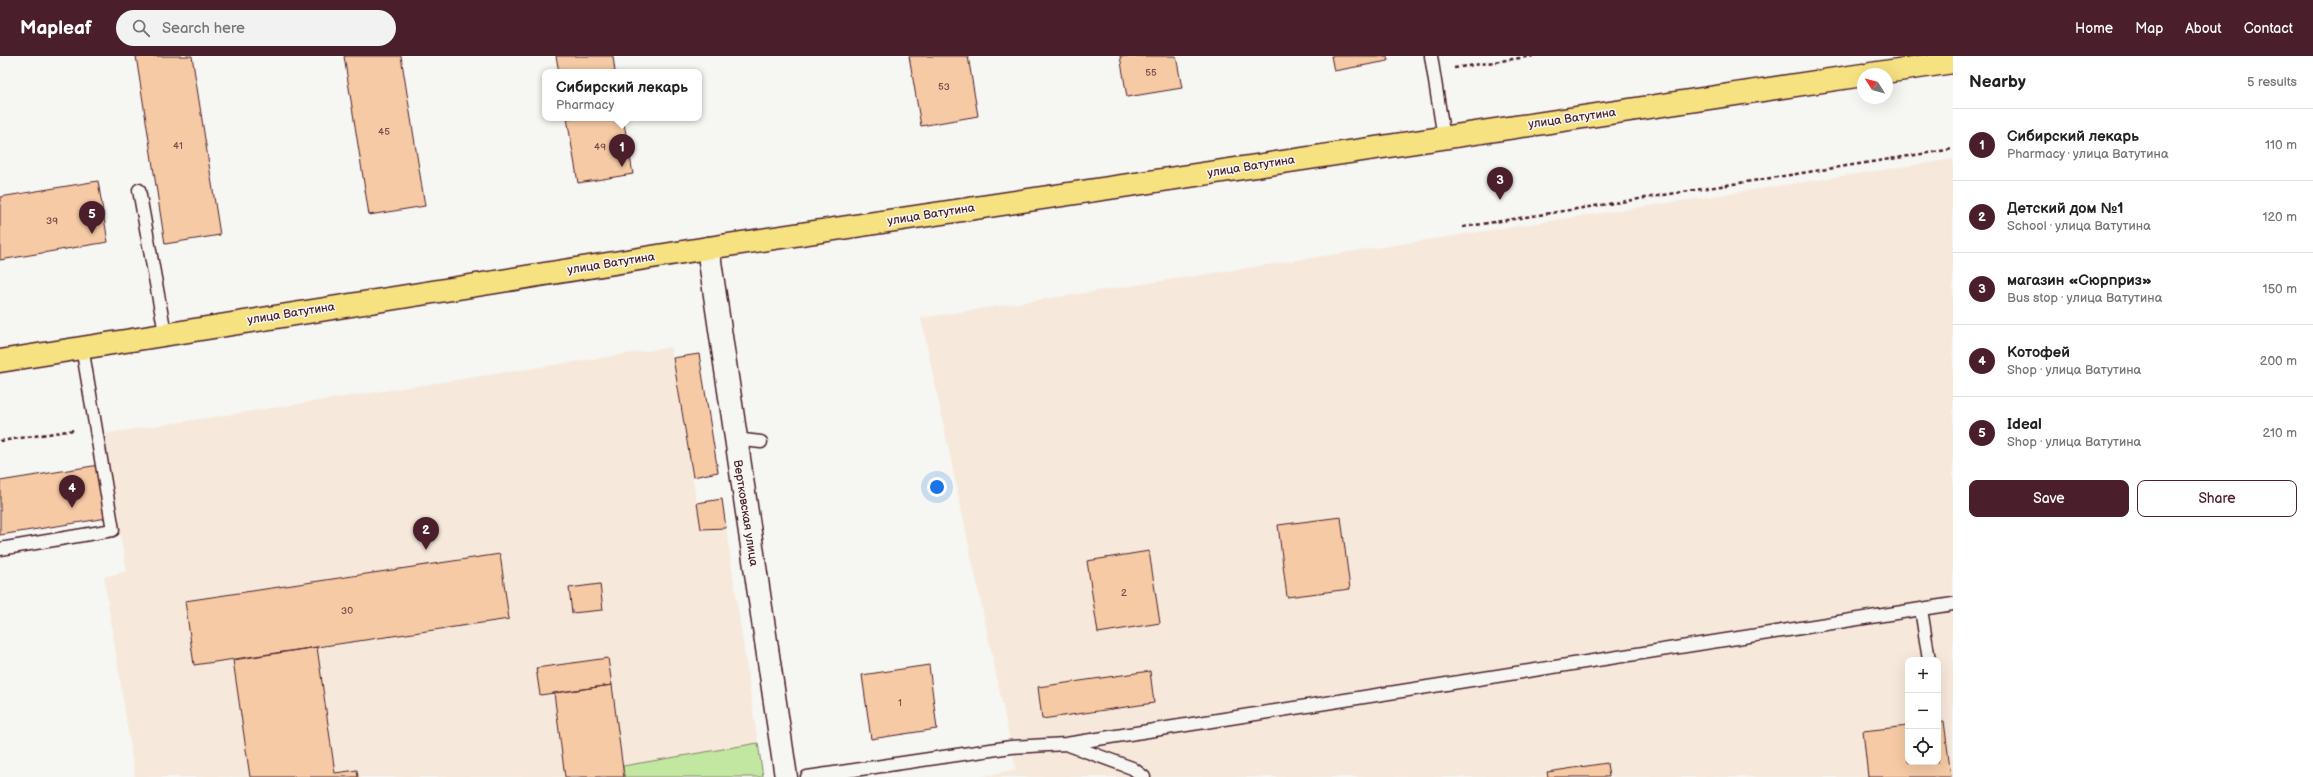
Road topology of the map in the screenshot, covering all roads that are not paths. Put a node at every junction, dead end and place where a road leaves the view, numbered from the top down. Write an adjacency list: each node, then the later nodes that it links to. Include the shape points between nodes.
1 (1431, 56): 5 (lane)
2 (1953, 62): 3 (main road)
3 (1893, 71)
4 (1857, 76): 5 (main road, улица Ватутина)
5 (1444, 138): 7 (main road, улица Ватутина)
6 (139, 190): 8 (lane)
7 (708, 248): 8 (main road, улица Ватутина); 11 (street, Вертковская улица)
8 (165, 333): 9 (main road, улица Ватутина)
9 (82, 347): 10 (main road, улица Ватутина); 13 (lane, via 113,530)
10 (0, 361)
11 (736, 439): 12 (lane); 18 (street, Вертковская улица)
12 (761, 442)
13 (0, 549)
14 (1953, 604): 15 (lane)
15 (1921, 609): 16 (lane); 17 (lane)
16 (1928, 657)
17 (1066, 744): 19 (lane, via 1011,747); 20 (lane, via 1132,768)
18 (786, 777)
19 (807, 777)
20 (1144, 777)

